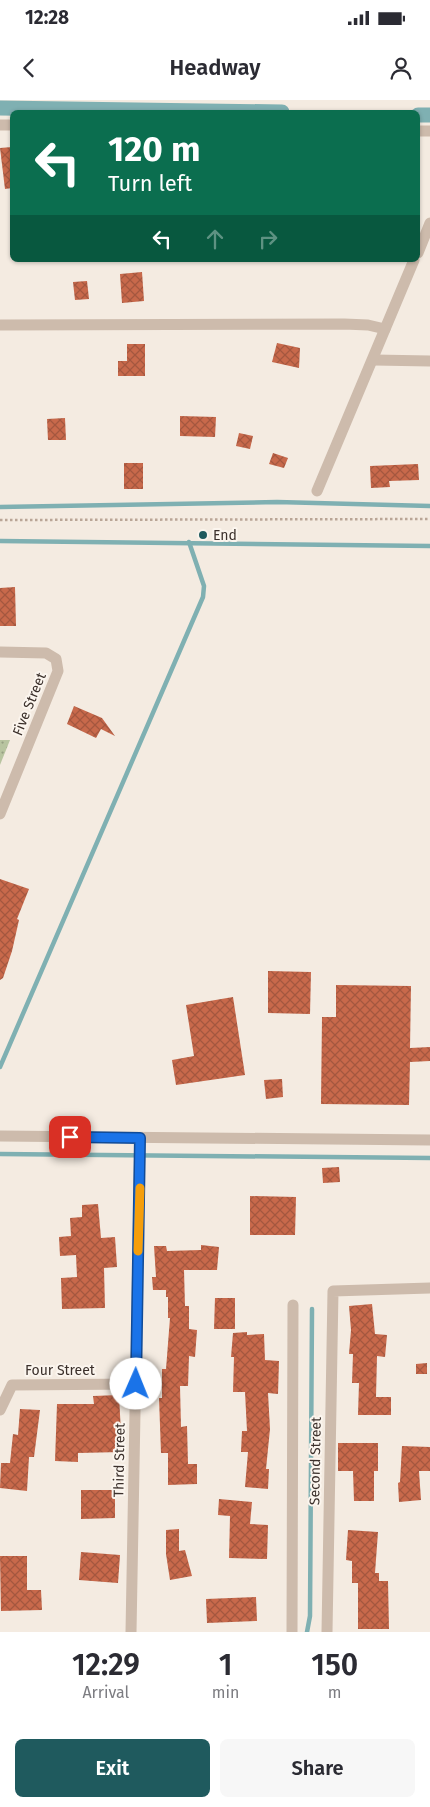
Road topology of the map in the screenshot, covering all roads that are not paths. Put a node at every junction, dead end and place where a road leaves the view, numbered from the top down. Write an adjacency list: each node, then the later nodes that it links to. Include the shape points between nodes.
1 (430, 223): 2 (street)
2 (420, 248)
3 (413, 262): 5 (street)
4 (0, 325): 5 (street, via 344,324)
5 (385, 329): 6 (street)
6 (374, 360): 7 (street); 8 (street)
7 (430, 360)
8 (317, 491)
9 (0, 652): 10 (street, Five Street, via 46,653 56,659 58,671)
10 (0, 814)
11 (0, 1136): 12 (street)
12 (140, 1138): 13 (street); 16 (street, Third Street)
13 (430, 1140)
14 (430, 1288): 20 (street, Second Street, via 333,1291)
15 (293, 1305): 19 (street, Second Street)
16 (136, 1384): 17 (street, Four Street, via 12,1385); 18 (street, Third Street)
17 (0, 1410)
18 (131, 1627)
19 (292, 1632)
20 (327, 1632)

